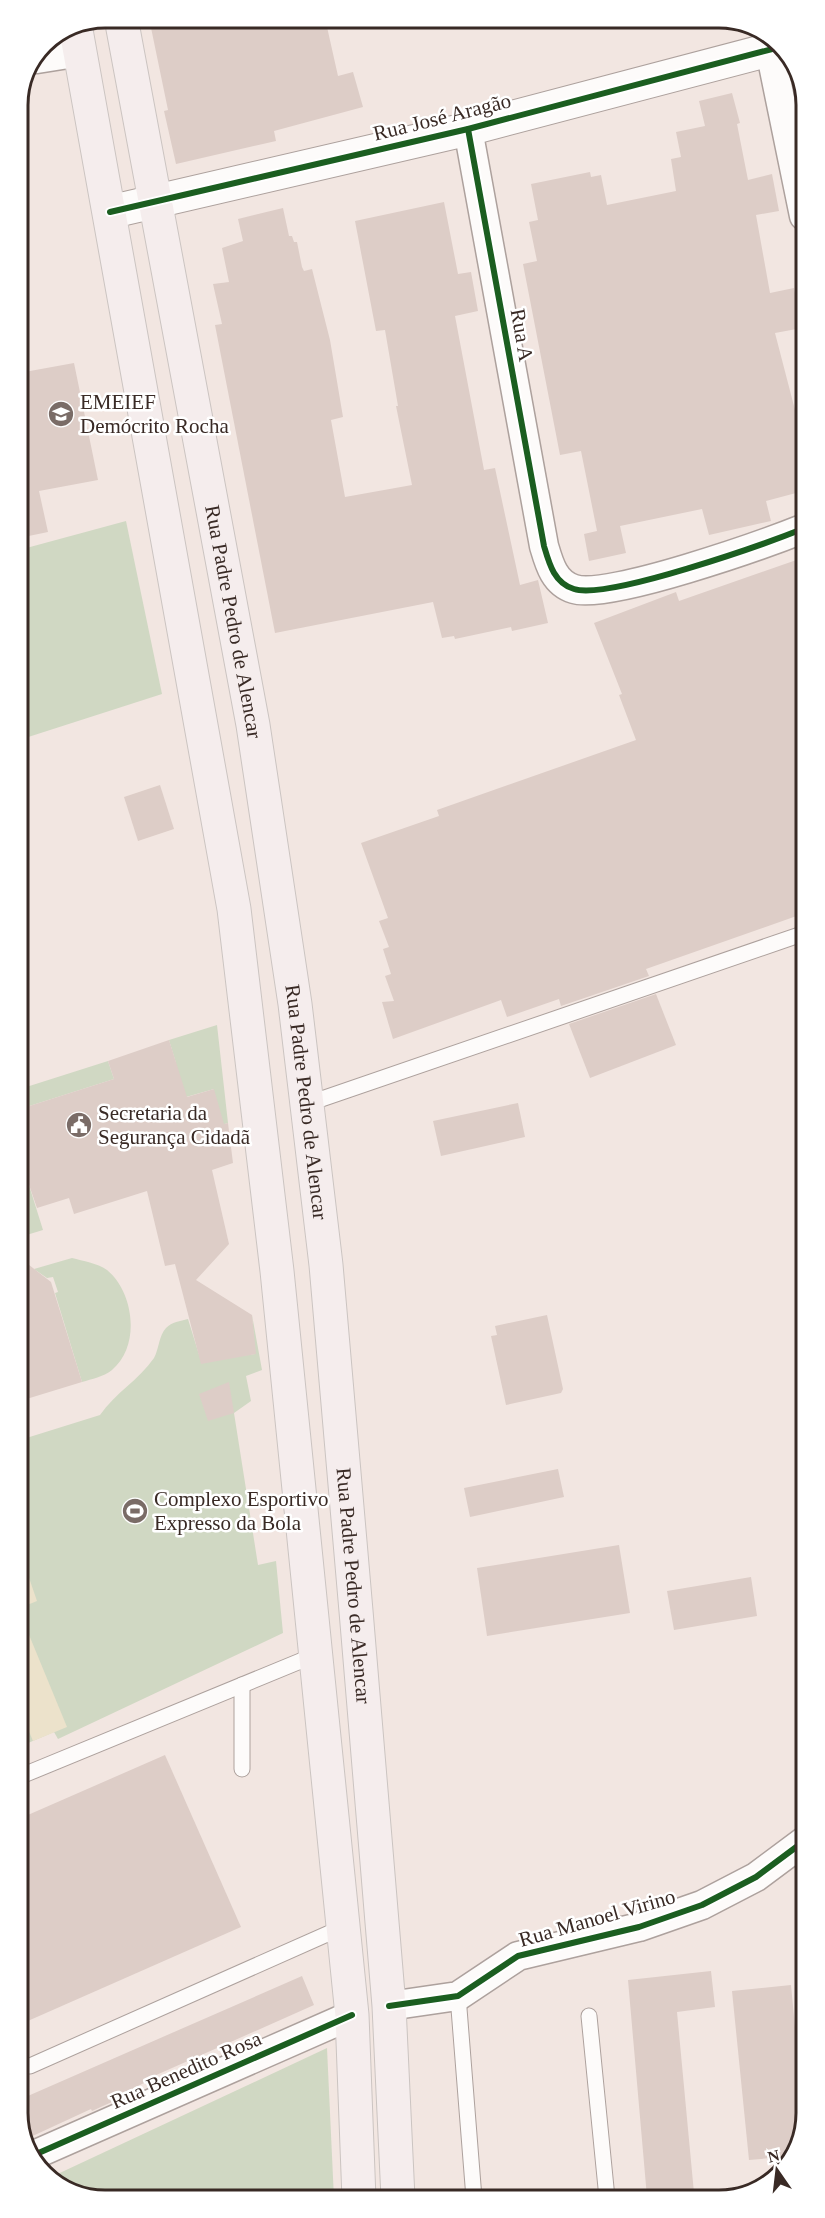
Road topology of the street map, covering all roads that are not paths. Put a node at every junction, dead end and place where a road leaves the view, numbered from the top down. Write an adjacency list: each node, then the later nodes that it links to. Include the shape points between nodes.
1 (123, 28): 8 (main road, Rua Padre Pedro de Alencar)
2 (78, 41): 5 (street); 9 (main road)
3 (772, 50): 6 (street, Rua José Aragão)
4 (776, 53): 7 (street)
5 (49, 54)
6 (468, 129): 8 (street, Rua José Aragão); 10 (street, Rua A, via 552,573 571,589 586,592 630,585)
7 (796, 170)
8 (156, 202): 9 (street, Rua José Aragão); 11 (main road, Rua Padre Pedro de Alencar)
9 (110, 213): 12 (main road)
10 (796, 531)
11 (253, 725): 12 (main road); 14 (main road, Rua Padre Pedro de Alencar)
12 (204, 734): 15 (main road, via 234,909)
13 (796, 936): 14 (lane)
14 (308, 1116): 15 (main road); 16 (main road, Rua Padre Pedro de Alencar)
15 (261, 1132): 17 (main road)
16 (326, 1265): 17 (main road); 25 (main road, Rua Padre Pedro de Alencar)
17 (277, 1271): 18 (main road)
18 (315, 1655): 19 (lane); 23 (main road)
19 (242, 1685): 20 (lane); 21 (lane)
20 (242, 1769)
21 (28, 1773)
22 (796, 1847): 24 (street, Rua Manoel Virino, via 756,1877 702,1905 639,1927 518,1956)
23 (343, 1927): 26 (main road); 28 (lane)
24 (458, 1996): 25 (street, Rua Manoel Virino); 32 (lane)
25 (389, 2006): 31 (main road, Rua Padre Pedro de Alencar)
26 (352, 2014): 29 (street, Rua Benedito Rosa); 30 (main road)
27 (589, 2016): 33 (lane)
28 (30, 2066)
29 (39, 2153)
30 (358, 2189)
31 (398, 2189)
32 (473, 2190)
33 (606, 2190)

